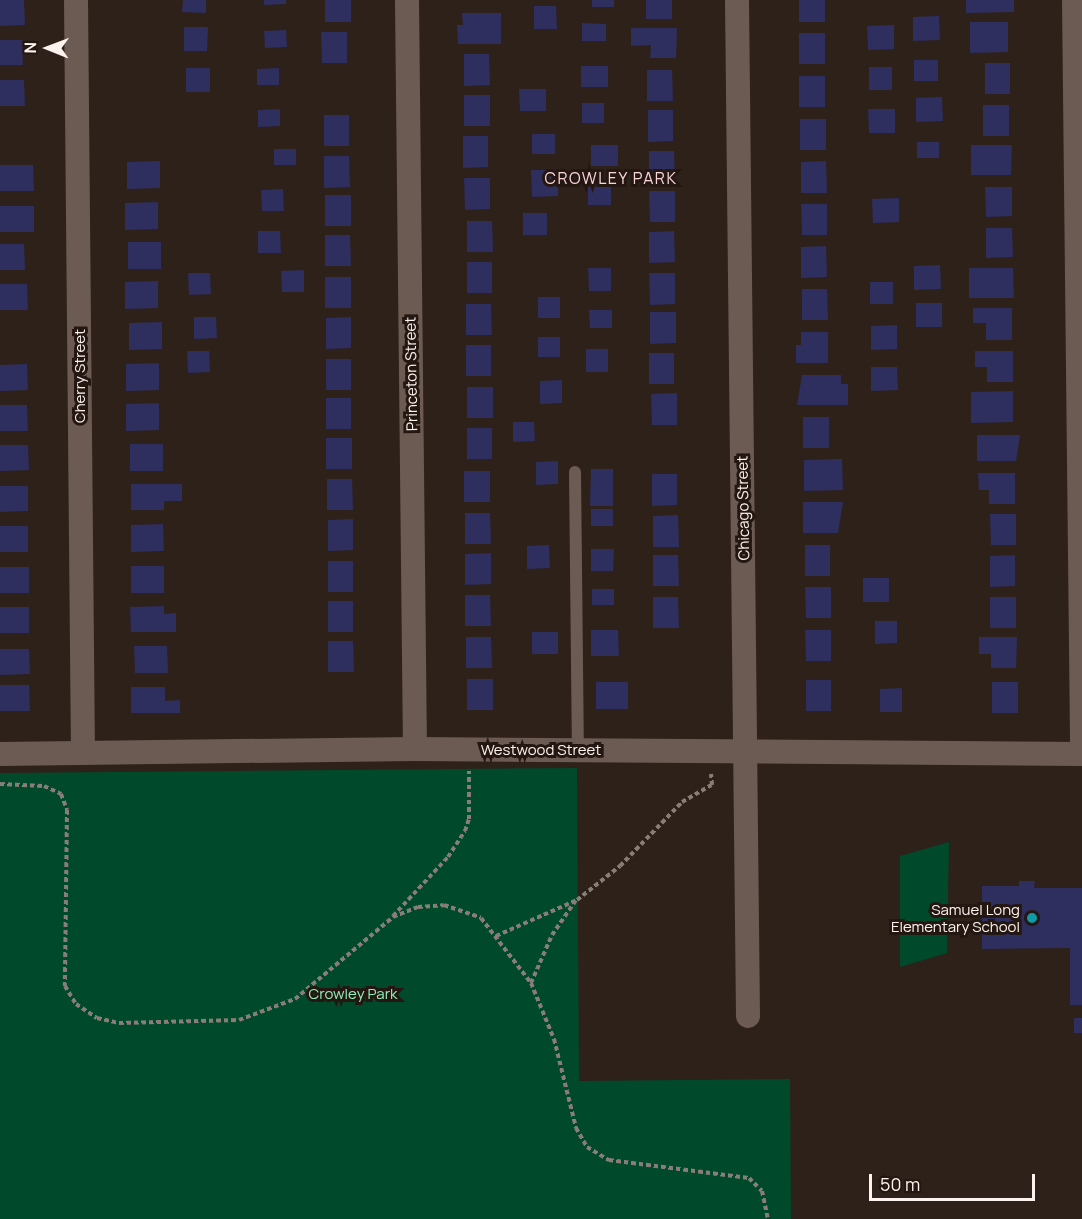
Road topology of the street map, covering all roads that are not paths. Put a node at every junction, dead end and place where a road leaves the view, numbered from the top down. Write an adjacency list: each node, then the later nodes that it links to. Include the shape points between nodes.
1 (76, 0): 10 (street, Cherry Street)
2 (407, 0): 7 (street, Princeton Street)
3 (737, 0): 9 (street, Chicago Street)
4 (1074, 0): 6 (street)
5 (574, 472): 8 (lane)
6 (1082, 742)
7 (415, 749): 8 (street, Westwood Street); 10 (street, Westwood Street)
8 (578, 750): 9 (street, Westwood Street)
9 (746, 751): 12 (street, Westwood Street); 13 (street, Chicago Street)
10 (83, 753): 11 (street, Westwood Street)
11 (0, 754)
12 (1082, 754)
13 (748, 1016)

